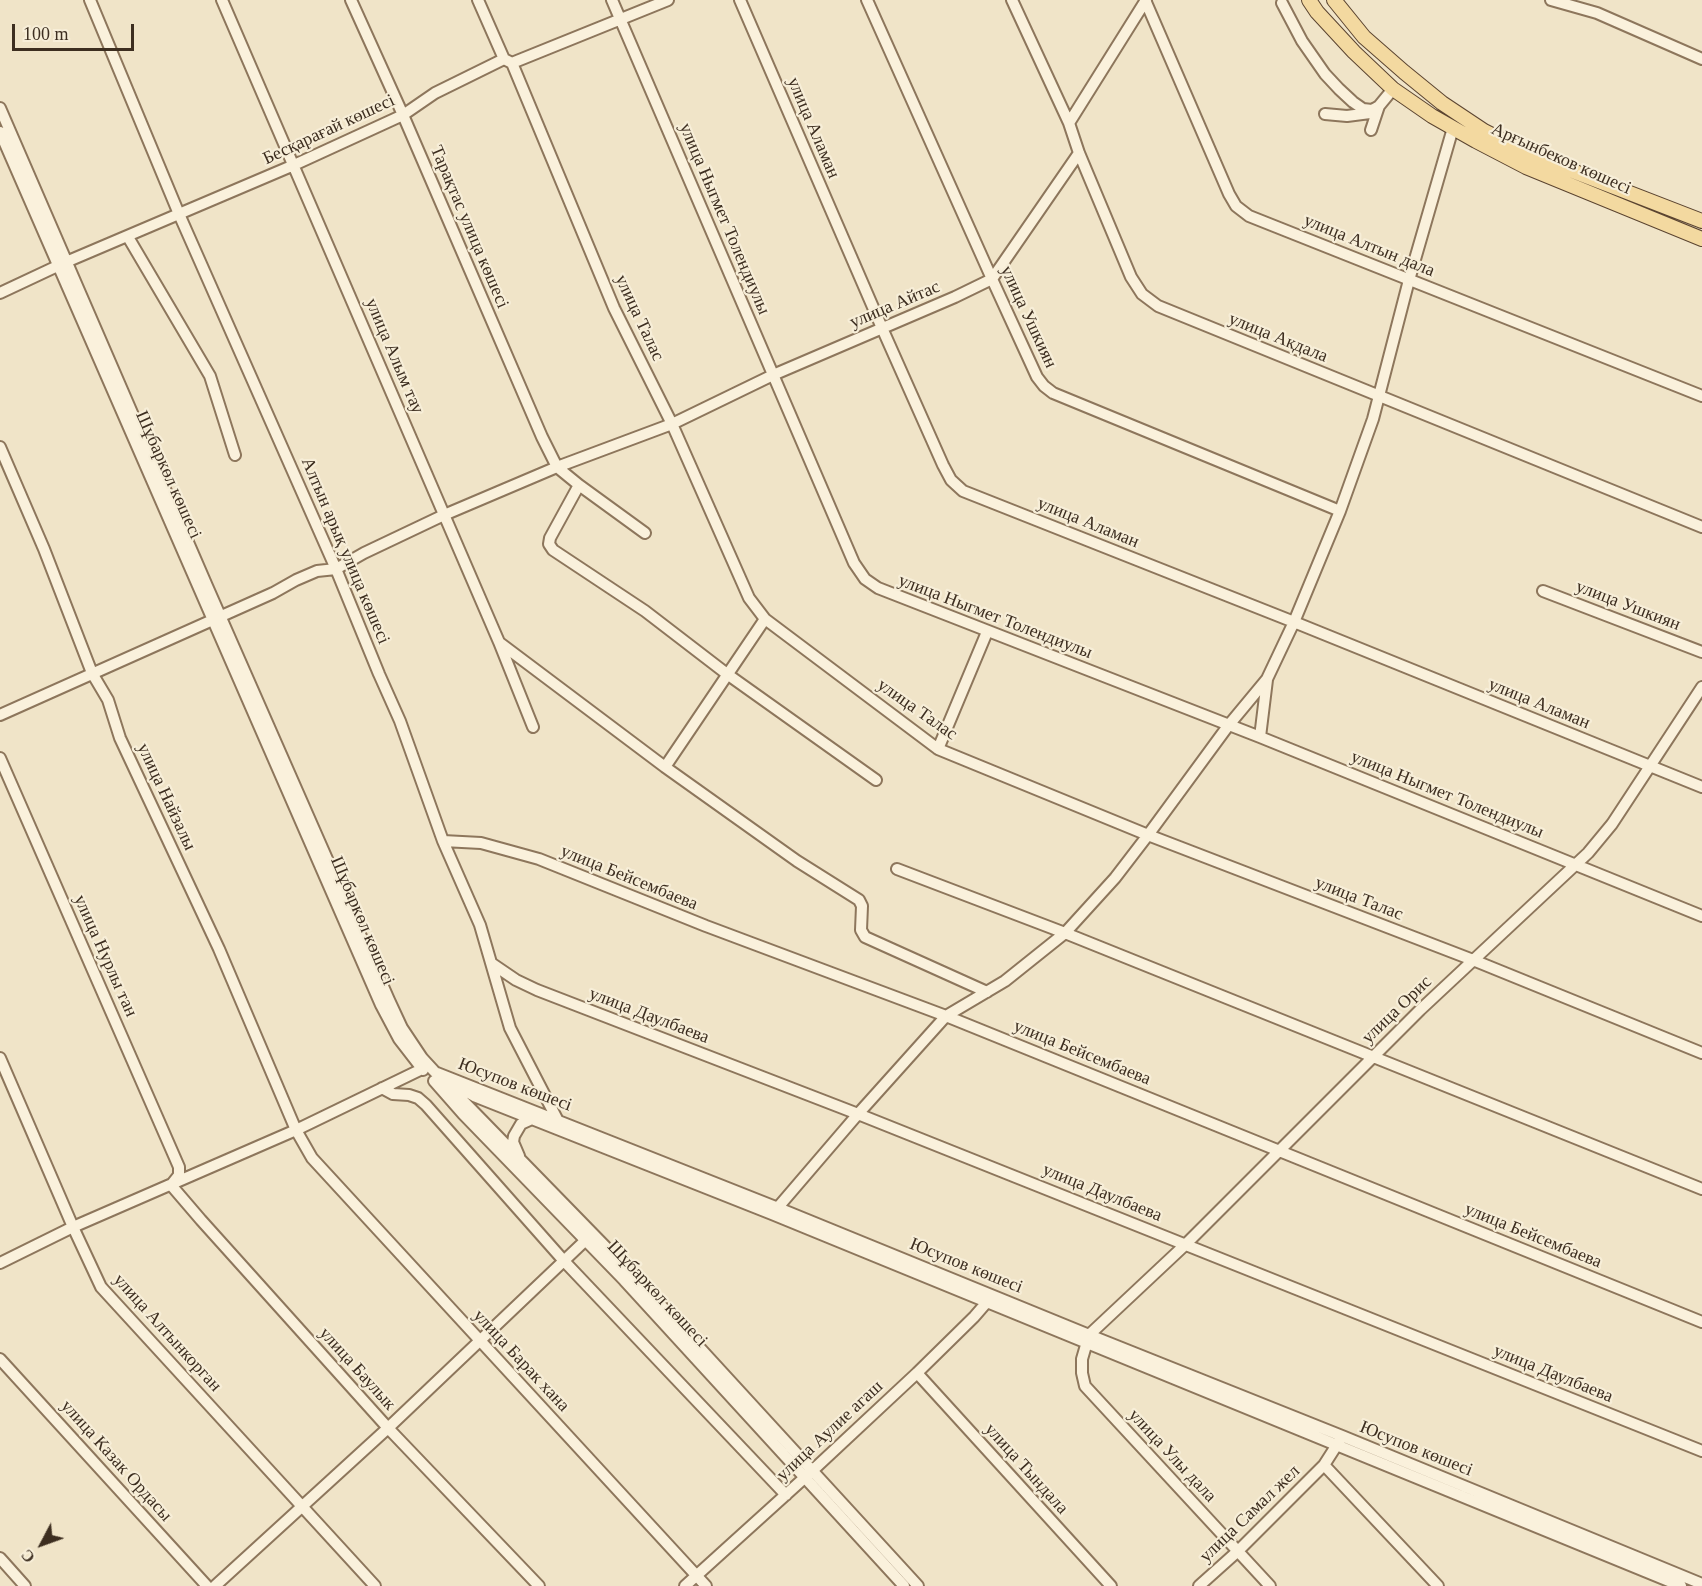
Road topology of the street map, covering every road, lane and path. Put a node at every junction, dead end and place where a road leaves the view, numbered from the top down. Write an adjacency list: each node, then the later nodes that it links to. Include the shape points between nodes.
1 (90, 0): 30 (street, Алтын арық улица көшесі)
2 (222, 0): 29 (street, улица Алым тау)
3 (351, 0): 22 (street, Тарақтас улица көшесі)
4 (478, 0): 17 (street, улица Талас)
5 (612, 0): 15 (street, улица Ныгмет Толендиулы)
6 (668, 0): 15 (street, Бесқарағай көшесі)
7 (740, 0): 38 (street, улица Аламан)
8 (867, 0): 35 (street, улица Ушкиян)
9 (1012, 0): 23 (street, улица Акдала)
10 (1146, 0): 23 (street); 36 (street, улица Алтын дала, via 1236,206 1249,216)
11 (1309, 0): 18 (main road, Арғынбеков көшесі)
12 (1334, 0): 28 (main road, Арғынбеков көшесі, via 1364,37 1404,72)
13 (1551, 0): 16 (street, via 1597,14)
14 (1282, 3): 20 (street, via 1325,74 1363,109)
15 (621, 19): 17 (street, Бесқарағай көшесі); 39 (street, улица Ныгмет Толендиулы)
16 (1702, 59)
17 (508, 61): 22 (street, Бесқарағай көшесі, via 435,93); 42 (street, улица Талас, via 614,308)
18 (1393, 89): 20 (street); 24 (main road, Арғынбеков көшесі)
19 (0, 108): 34 (street, Шұбаркөл көшесі)
20 (1375, 108): 21 (street, via 1347,116); 25 (street)
21 (1325, 114)
22 (403, 115): 29 (street, Бесқарағай көшесі); 45 (street, Тарақтас улица көшесі)
23 (1069, 123): 27 (street, улица Акдала)
24 (1453, 128): 28 (main road, Арғынбеков көшесі); 36 (street)
25 (1371, 130)
26 (0, 132): 34 (street, Шұбаркөл көшесі)
27 (1078, 153): 35 (street, улица Айтас); 41 (street, улица Акдала, via 1142,294 1158,306)
28 (1515, 154): 31 (main road, Арғынбеков көшесі, via 1534,156); 33 (main road, Арғынбеков көшесі)
29 (294, 165): 30 (street, Бесқарағай көшесі); 48 (street, улица Алым тау)
30 (179, 214): 32 (street, Бесқарағай көшесі); 51 (street, Алтын арық улица көшесі)
31 (1702, 221)
32 (128, 237): 34 (street, Бесқарағай көшесі); 44 (street, via 210,376)
33 (1702, 239)
34 (62, 264): 37 (street, Бесқарағай көшесі); 53 (street, Шұбаркөл көшесі)
35 (992, 279): 38 (street, улица Айтас); 47 (street, улица Ушкиян, via 1037,377 1053,393)
36 (1409, 280): 40 (street, улица Алтын дала); 41 (street)
37 (0, 292)
38 (882, 328): 39 (street, улица Айтас); 55 (street, улица Аламан, via 943,465 963,491)
39 (774, 375): 42 (street, улица Айтас); 56 (street, улица Ныгмет Толендиулы, via 854,563 865,579 878,588)
40 (1702, 396)
41 (1380, 398): 47 (street); 49 (street, улица Акдала)
42 (672, 424): 45 (street, улица Айтас); 54 (street, улица Талас, via 749,598)
43 (0, 447): 59 (street, улица Найзалы)
44 (235, 455)
45 (557, 467): 46 (street); 48 (street, улица Айтас)
46 (579, 485): 50 (street); 60 (street, via 550,538 553,550 645,611)
47 (1340, 511): 55 (street)
48 (444, 514): 51 (street, улица Айтас); 57 (street, улица Алым тау)
49 (1702, 528)
50 (645, 533)
51 (336, 569): 53 (street, улица Айтас, via 317,571); 74 (street, Алтын арық улица көшесі, via 400,721)
52 (1543, 591): 58 (street, улица Ушкиян)
53 (217, 618): 59 (street, улица Айтас); 86 (street, Шұбаркөл көшесі, via 381,1005 399,1039)
54 (765, 619): 60 (street); 67 (street, улица Талас)
55 (1294, 622): 61 (street); 69 (street, улица Аламан)
56 (987, 632): 64 (street, улица Ныгмет Толендиулы); 67 (street)
57 (499, 642): 65 (street, улица Алым тау); 70 (street)
58 (1702, 651)
59 (92, 674): 63 (street, улица Айтас); 91 (street, улица Найзалы, via 108,699 120,738 219,949)
60 (728, 674): 70 (street); 71 (street)
61 (1267, 679): 64 (street); 66 (street)
62 (1702, 687): 69 (street, улица Орис)
63 (0, 715)
64 (1228, 726): 66 (street, улица Ныгмет Толендиулы); 73 (street)
65 (533, 727)
66 (1260, 737): 75 (street, улица Ныгмет Толендиулы)
67 (938, 749): 73 (street, улица Талас)
68 (0, 758): 95 (street, улица Нурлы тан, via 179,1167 179,1175)
69 (1649, 766): 72 (street, улица Аламан); 75 (street, улица Орис, via 1612,824)
70 (665, 767): 81 (street, via 859,900 865,937)
71 (876, 780)
72 (1702, 787)
73 (1148, 836): 78 (street); 79 (street, улица Талас)
74 (443, 841): 80 (street, Алтын арық улица көшесі, via 480,925); 82 (street, улица Бейсембаева, via 481,843 539,859)
75 (1576, 865): 77 (street, улица Ныгмет Толендиулы); 79 (street, улица Орис)
76 (897, 868): 78 (street)
77 (1702, 916)
78 (1065, 933): 81 (street); 84 (street)
79 (1473, 960): 83 (street, улица Талас); 84 (street, улица Орис)
80 (491, 963): 88 (street, улица Даулбаева, via 537,990); 90 (street, Алтын арық улица көшесі, via 510,1028)
81 (987, 992): 82 (street)
82 (946, 1016): 88 (street); 92 (street, улица Бейсембаева)
83 (1702, 1053)
84 (1374, 1056): 92 (street, улица Орис); 96 (street)
85 (0, 1058): 98 (street, улица Алтынкорган)
86 (428, 1070): 87 (street); 89 (street, Юсупов көшесі, via 474,1096); 90 (street, Юсупов көшесі); 94 (street, Шұбаркөл көшесі); 99 (street, Шұбаркөл көшесі, via 471,1122)
87 (382, 1088): 91 (street); 101 (street, via 418,1098 426,1105)
88 (858, 1114): 97 (street); 100 (street, улица Даулбаева)
89 (532, 1119): 94 (street, via 521,1125 514,1136 515,1150); 97 (street, Юсупов көшесі)
90 (557, 1119): 97 (street, Юсупов көшесі)
91 (296, 1130): 93 (street, улица Найзалы); 95 (street)
92 (1279, 1150): 100 (street, улица Орис); 104 (street, улица Бейсембаева)
93 (312, 1158): 106 (street, улица Барак хана)
94 (524, 1164): 99 (street, Шұбаркөл көшесі)
95 (171, 1185): 98 (street); 109 (street, улица Баулык)
96 (1702, 1189)
97 (775, 1211): 103 (street, Юсупов көшесі)
98 (73, 1227): 102 (street); 115 (street, улица Алтынкорган, via 101,1287)
99 (589, 1238): 101 (street); 113 (street, Шұбаркөл көшесі, via 632,1274)
100 (1186, 1244): 105 (street, улица Орис); 111 (street, улица Даулбаева)
101 (564, 1261): 106 (street); 114 (street)
102 (0, 1263)
103 (988, 1298): 105 (street, Юсупов көшесі); 108 (street, улица Аулие агаш)
104 (1702, 1322)
105 (1087, 1339): 110 (street, Юсупов көшесі); 116 (street, улица Улы дала, via 1082,1359 1085,1386)
106 (480, 1341): 109 (street); 118 (street, улица Барак хана)
107 (0, 1359): 121 (street, улица Казак Ордасы)
108 (917, 1373): 113 (street, улица Аулие агаш); 129 (street, улица Тындала)
109 (388, 1428): 115 (street); 124 (street, улица Баулык)
110 (1339, 1441): 112 (street, улица Самал жел); 119 (street, Юсупов көшесі); 133 (street, Юсупов көшесі)
111 (1702, 1451)
112 (1324, 1465): 116 (street, улица Самал жел); 132 (street, улица Самал жел)
113 (808, 1474): 114 (street, улица Аулие агаш); 127 (street, Шұбаркөл көшесі); 128 (street)
114 (786, 1495): 118 (street, улица Аулие агаш)
115 (303, 1506): 122 (street); 123 (street, улица Алтынкорган)
116 (1238, 1551): 130 (street, улица Самал жел); 131 (street, улица Улы дала)
117 (0, 1558): 120 (street)
118 (697, 1576): 125 (street, улица Аулие агаш); 126 (street, улица Барак хана)
119 (1702, 1584)
120 (25, 1586)
121 (207, 1586)
122 (215, 1586)
123 (375, 1586)
124 (539, 1586)
125 (685, 1586)
126 (706, 1586)
127 (904, 1586)
128 (918, 1586)
129 (1111, 1586)
130 (1199, 1586)
131 (1270, 1586)
132 (1438, 1586)
133 (1682, 1586)

